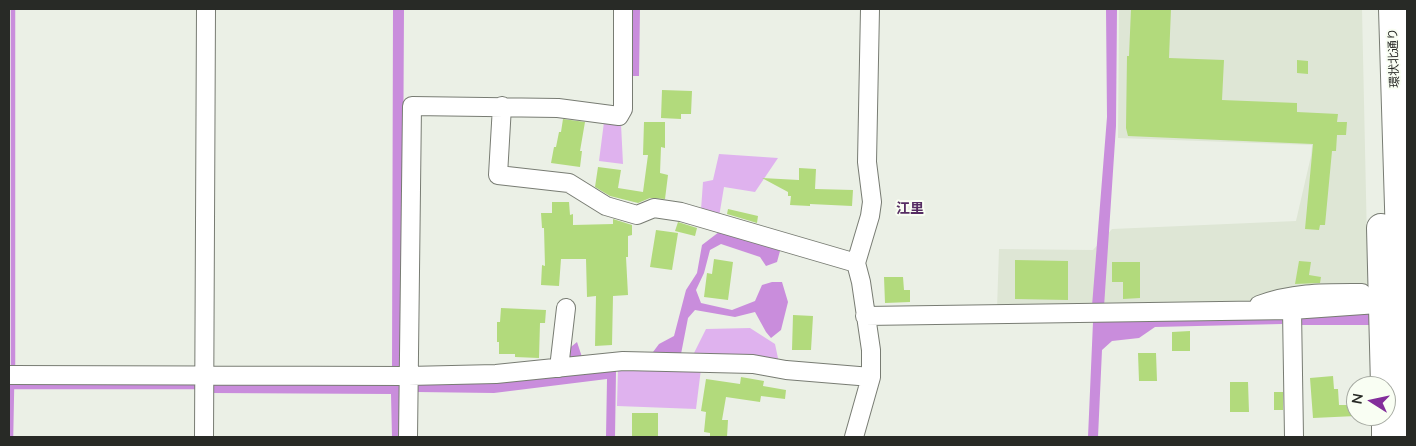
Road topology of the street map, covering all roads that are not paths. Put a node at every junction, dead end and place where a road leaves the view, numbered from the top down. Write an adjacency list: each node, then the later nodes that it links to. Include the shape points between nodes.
1 (206, 9): 15 (street)
2 (623, 9): 6 (street, via 623,109 619,116 558,108)
3 (870, 9): 7 (street, via 867,162 872,202)
4 (1377, 9): 8 (highway, 環状北通り)
5 (1393, 9): 8 (highway, 環状北通り)
6 (502, 106): 7 (street, via 498,175 569,182 606,206 637,215 654,208 680,212); 18 (street, via 412,106)
7 (856, 263): 12 (street)
8 (1389, 300): 10 (street, via 1302,294 1276,298); 11 (street); 16 (highway, 環状北通り); 23 (highway, 環状北通り)
9 (566, 308): 13 (street)
10 (1246, 310): 11 (street); 12 (street)
11 (1292, 310): 22 (street)
12 (865, 316): 17 (street, via 871,350)
13 (559, 368): 17 (street, via 623,361 753,364); 18 (street)
14 (9, 375): 15 (street)
15 (204, 376): 18 (street); 19 (street)
16 (1385, 376)
17 (871, 377): 21 (street)
18 (408, 384): 20 (street)
19 (204, 437)
20 (408, 437)
21 (854, 437)
22 (1294, 437)
23 (1406, 437)

